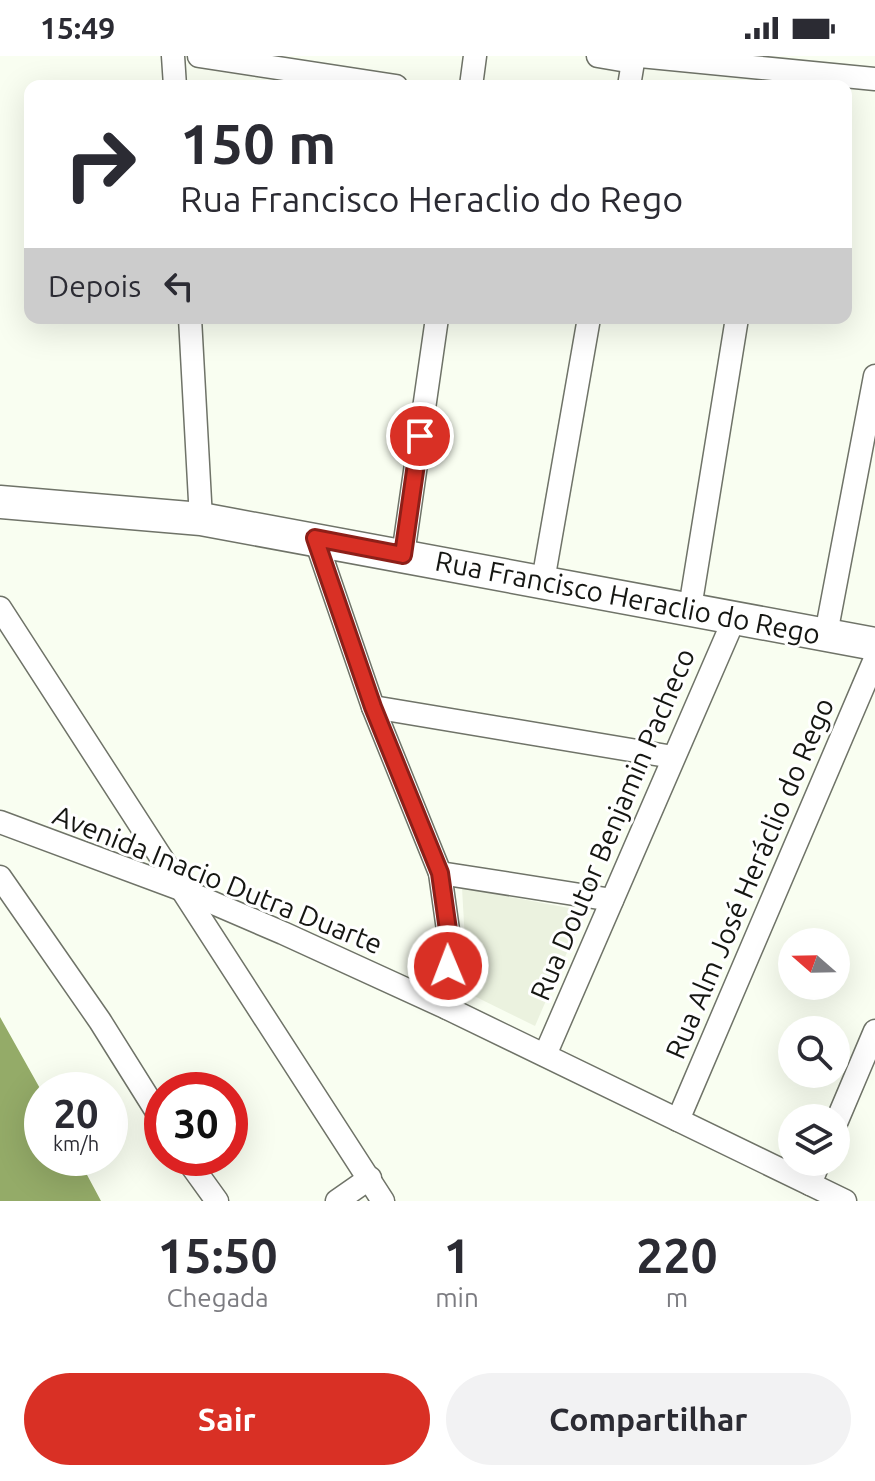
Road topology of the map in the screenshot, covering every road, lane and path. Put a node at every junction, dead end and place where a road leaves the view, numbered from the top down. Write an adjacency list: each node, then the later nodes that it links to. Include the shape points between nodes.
1 (173, 56): 8 (street)
2 (199, 56): 9 (street)
3 (475, 56): 10 (street)
4 (598, 56): 5 (street)
5 (636, 58): 6 (street); 11 (street)
6 (778, 71): 7 (street)
7 (875, 79)
8 (175, 80)
9 (357, 80)
10 (472, 80)
11 (630, 80)
12 (190, 324): 18 (street)
13 (436, 324): 20 (street)
14 (588, 324): 21 (street)
15 (736, 324): 23 (street)
16 (875, 376): 25 (street)
17 (0, 502): 18 (street, Rua Francisco Heraclio do Rego)
18 (201, 519): 19 (street, Rua Francisco Heraclio do Rego)
19 (315, 538): 20 (street, Rua Francisco Heraclio do Rego); 28 (street)
20 (403, 555): 21 (street, Rua Francisco Heraclio do Rego)
21 (543, 581): 23 (street, Rua Francisco Heraclio do Rego)
22 (0, 608): 33 (street)
23 (690, 608): 24 (street, Rua Francisco Heraclio do Rego)
24 (735, 617): 25 (street, Rua Francisco Heraclio do Rego); 29 (street, Rua Doutor Benjamin Pacheco)
25 (826, 634): 26 (street, Rua Francisco Heraclio do Rego)
26 (875, 644)
27 (875, 659): 40 (street, Rua Alm José Heráclio do Rego)
28 (373, 707): 29 (street); 31 (street)
29 (673, 757): 34 (street, Rua Doutor Benjamin Pacheco)
30 (0, 822): 33 (street, Avenida Inacio Dutra Duarte)
31 (440, 873): 34 (street); 35 (street, via 448,930)
32 (0, 877): 38 (street)
33 (183, 890): 35 (street, Avenida Inacio Dutra Duarte); 43 (street)
34 (612, 900): 37 (street, Rua Doutor Benjamin Pacheco)
35 (447, 1008): 37 (street, Avenida Inacio Dutra Duarte)
36 (875, 1031): 39 (street)
37 (545, 1055): 40 (street, Avenida Inacio Dutra Duarte)
38 (144, 1091)
39 (844, 1104)
40 (678, 1120): 44 (street, Avenida Inacio Dutra Duarte)
41 (199, 1176): 45 (street)
42 (813, 1176): 44 (street)
43 (370, 1178): 46 (street); 47 (street)
44 (810, 1184): 48 (street, Avenida Inacio Dutra Duarte)
45 (217, 1201)
46 (337, 1201)
47 (383, 1201)
48 (845, 1201)

